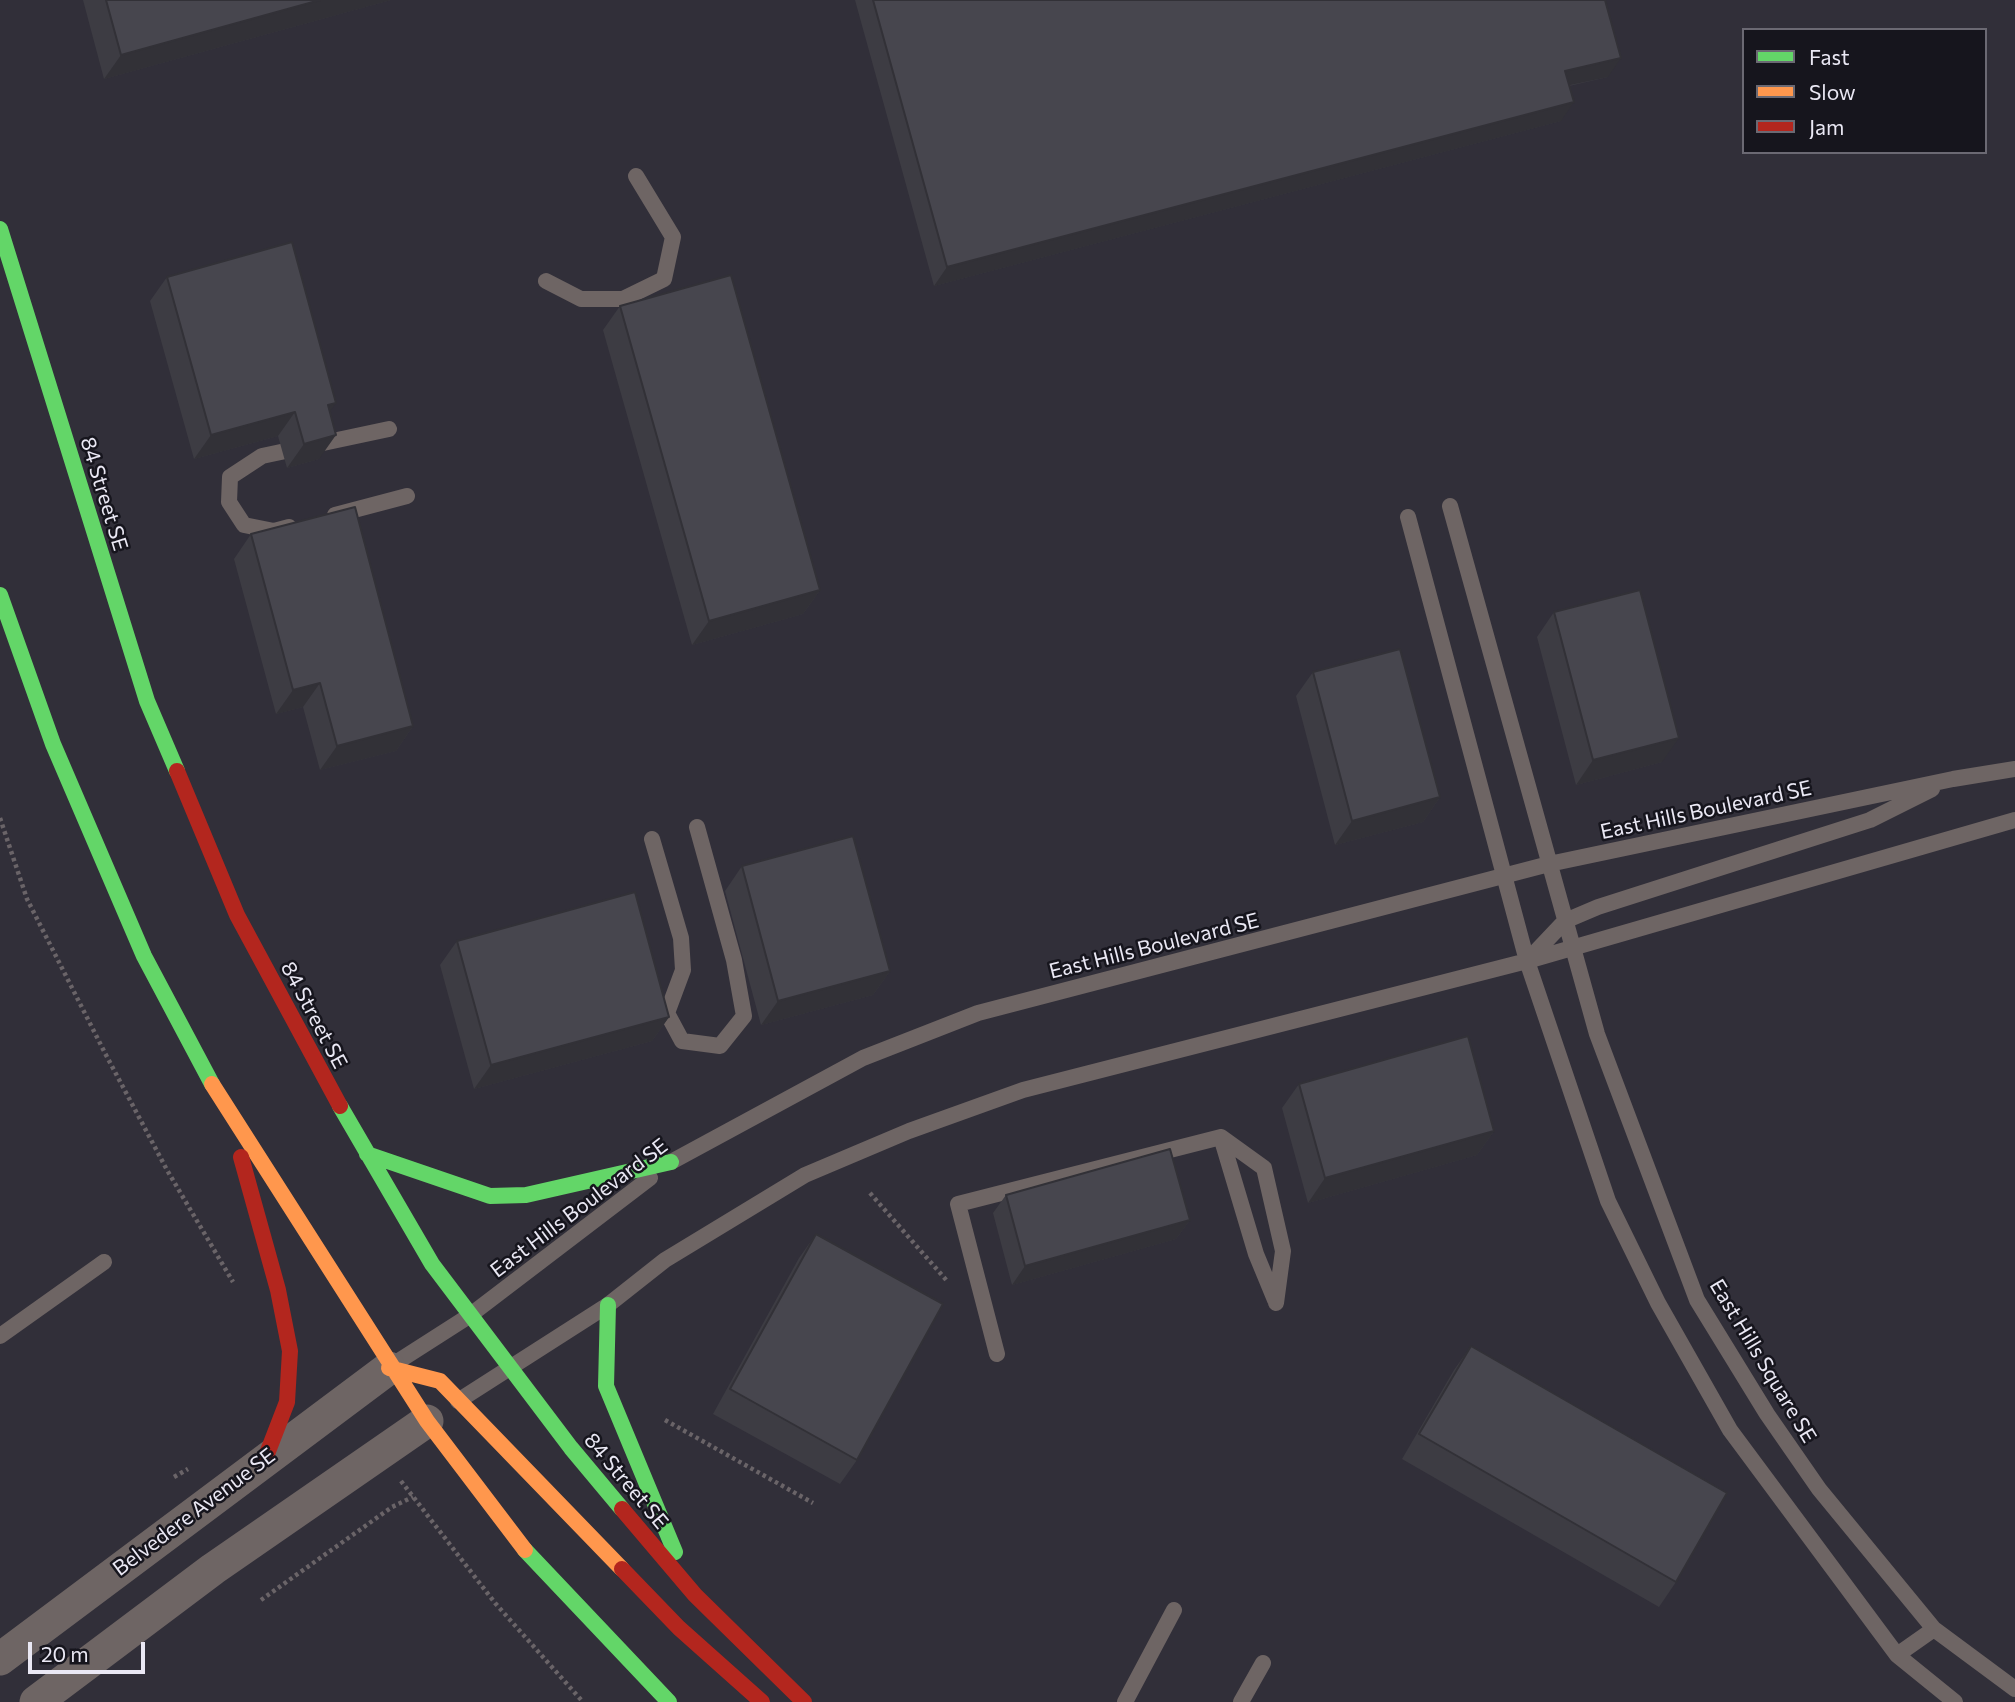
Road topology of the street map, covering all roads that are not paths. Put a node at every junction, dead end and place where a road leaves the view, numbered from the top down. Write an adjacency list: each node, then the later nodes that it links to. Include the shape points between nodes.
1 (636, 176): 3 (lane, via 674,237 664,279 623,299 581,299)
2 (0, 229): 21 (street, 84 Street SE, via 147,701 237,915)
3 (546, 281)
4 (389, 429): 5 (lane, via 262,456 230,477 229,502 244,525 274,531)
5 (407, 496)
6 (1450, 506): 14 (lane, East Hills Square SE)
7 (1408, 517): 15 (lane)
8 (0, 595): 19 (street, via 53,744 144,956)
9 (2015, 769): 10 (lane, East Hills Boulevard SE)
10 (1953, 779): 14 (lane, East Hills Boulevard SE); 16 (lane, via 1870,820)
11 (2015, 820): 17 (lane)
12 (697, 827): 13 (lane, via 734,960 744,1016 720,1046 682,1041 667,1013 683,970 681,939)
13 (652, 839)
14 (1549, 864): 15 (lane, East Hills Boulevard SE); 16 (lane, East Hills Square SE)
15 (1504, 877): 18 (lane); 22 (lane, East Hills Boulevard SE, via 978,1013 863,1058)
16 (1565, 921): 17 (lane, East Hills Square SE); 18 (lane)
17 (1573, 948): 18 (lane); 34 (lane, East Hills Square SE, via 1597,1034 1697,1300 1819,1489)
18 (1527, 961): 24 (lane, via 1023,1090 909,1131 805,1175 665,1260); 35 (lane, via 1608,1201 1658,1303 1730,1430)
19 (228, 1111): 28 (street); 31 (street, via 278,1290 290,1351 287,1402)
20 (1221, 1137): 20 (lane, via 1264,1168 1283,1251 1276,1303 1256,1254); 27 (lane, via 958,1203)
21 (367, 1154): 22 (street, via 490,1196 526,1195); 25 (street, 84 Street SE, via 432,1264)
22 (671, 1162): 25 (lane, East Hills Boulevard SE)
23 (104, 1262): 26 (lane)
24 (608, 1305): 29 (lane); 32 (street, via 606,1386 611,1404)
25 (469, 1316): 28 (lane, East Hills Boulevard SE); 29 (street, 84 Street SE)
26 (0, 1335)
27 (997, 1354)
28 (389, 1367): 30 (street); 30 (street, via 440,1381); 31 (street, Belvedere Avenue SE)
29 (511, 1369): 30 (lane); 32 (street, 84 Street SE)
30 (443, 1410): 39 (street, via 213,1569); 40 (street, via 531,1557); 41 (street)
31 (265, 1458): 36 (street, Belvedere Avenue SE)
32 (695, 1595): 42 (street, 84 Street SE)
33 (1174, 1610): 43 (lane)
34 (1934, 1629): 35 (lane); 38 (lane, East Hills Square SE)
35 (1897, 1655): 45 (lane)
36 (0, 1659)
37 (1263, 1663): 44 (lane)
38 (2015, 1689)
39 (36, 1702)
40 (669, 1702)
41 (762, 1702)
42 (804, 1702)
43 (1125, 1702)
44 (1241, 1702)
45 (1955, 1702)

